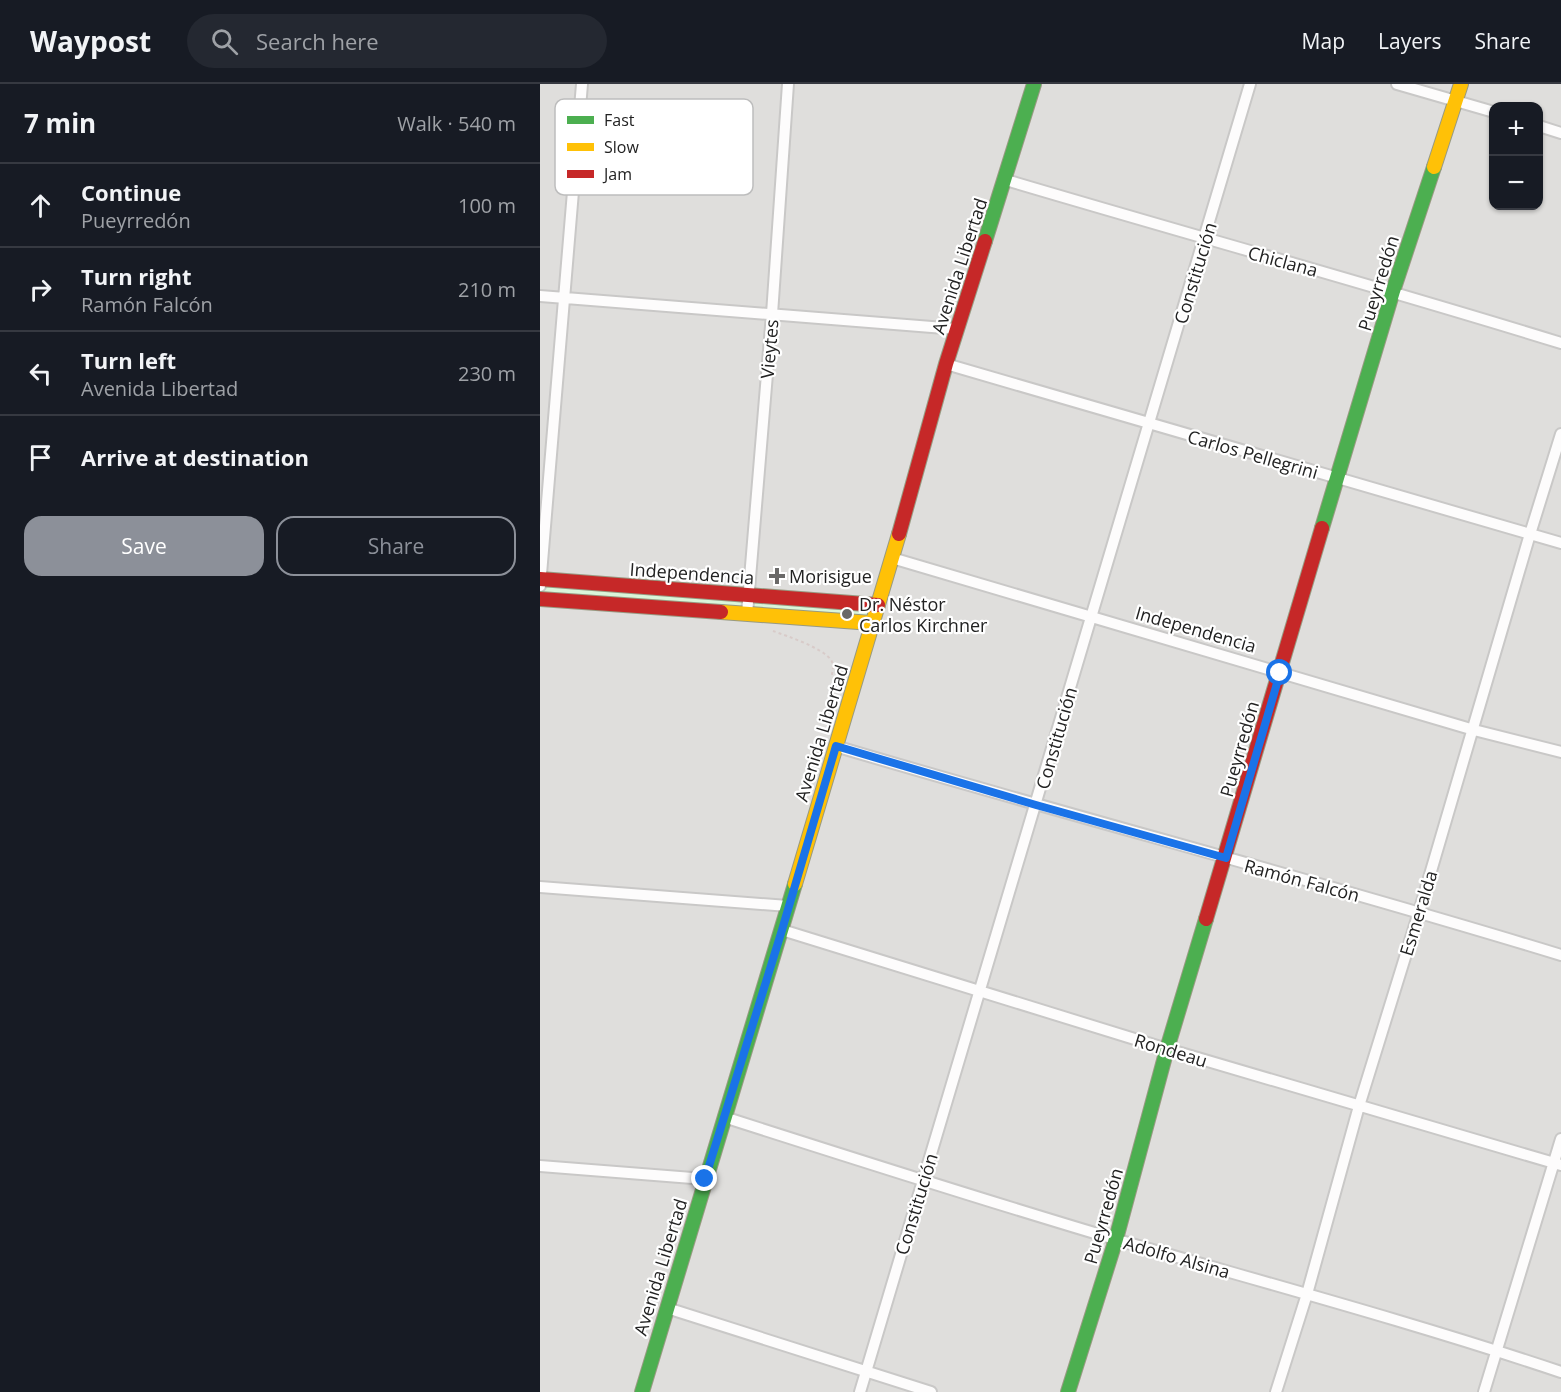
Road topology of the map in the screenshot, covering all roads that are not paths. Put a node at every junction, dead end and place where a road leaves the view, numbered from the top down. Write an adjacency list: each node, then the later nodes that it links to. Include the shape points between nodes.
1 (582, 84): 7 (street)
2 (788, 84): 18 (street, Vieytes)
3 (1034, 84): 12 (street, Avenida Libertad)
4 (1250, 84): 14 (street, Constitución)
5 (1397, 84): 8 (street)
6 (1461, 84): 8 (street, Pueyrredón)
7 (581, 99)
8 (1456, 101): 9 (street); 15 (street, Pueyrredón)
9 (1489, 111)
10 (1543, 127): 11 (street)
11 (1561, 133)
12 (1006, 180): 14 (street, Chiclana); 19 (street, Avenida Libertad)
13 (573, 195): 17 (street)
14 (1205, 239): 15 (street, Chiclana); 22 (street, Constitución)
15 (1393, 291): 20 (street, Chiclana); 24 (street, Pueyrredón)
16 (540, 296): 17 (street)
17 (564, 298): 18 (street); 28 (street)
18 (772, 314): 19 (street); 30 (street, Vieytes)
19 (957, 329): 21 (street, Avenida Libertad)
20 (1561, 343)
21 (946, 364): 22 (street, Carlos Pellegrini); 27 (street, Avenida Libertad)
22 (1149, 424): 24 (street, Carlos Pellegrini); 34 (street, Constitución)
23 (1561, 434): 25 (street, Esmeralda)
24 (1338, 479): 25 (street, Carlos Pellegrini); 36 (street, Pueyrredón)
25 (1530, 534): 26 (street, Carlos Pellegrini); 37 (street, Esmeralda)
26 (1561, 543)
27 (892, 558): 32 (street, Avenida Libertad); 34 (street, Independencia)
28 (540, 579): 29 (street); 30 (street, Independencia)
29 (540, 586)
30 (748, 595): 32 (street, Independencia); 33 (street, Vieytes)
31 (540, 598): 33 (street, Independencia)
32 (878, 605): 35 (street, Avenida Libertad)
33 (747, 614): 35 (street, Independencia)
34 (1091, 618): 36 (street, Independencia); 40 (street, Constitución)
35 (872, 623): 38 (street, Avenida Libertad)
36 (1280, 673): 37 (street, Independencia); 41 (street, Pueyrredón)
37 (1474, 729): 39 (street, Independencia); 44 (street, Esmeralda)
38 (836, 746): 40 (street, Ramón Falcón); 43 (street, Avenida Libertad)
39 (1561, 752)
40 (1036, 805): 41 (street, Ramón Falcón); 47 (street, Constitución)
41 (1226, 858): 44 (street, Ramón Falcón); 48 (street, Pueyrredón)
42 (540, 887): 43 (street)
43 (788, 906): 45 (street, Avenida Libertad)
44 (1419, 912): 46 (street, Ramón Falcón); 49 (street, Esmeralda)
45 (782, 930): 47 (street, Rondeau); 50 (street, Avenida Libertad)
46 (1561, 956)
47 (980, 992): 48 (street, Rondeau); 55 (street, Constitución)
48 (1167, 1049): 49 (street, Rondeau); 56 (street, Pueyrredón)
49 (1359, 1106): 52 (street, Rondeau); 57 (street, Esmeralda)
50 (724, 1117): 54 (street, Avenida Libertad); 55 (street, Adolfo Alsina)
51 (1561, 1139): 52 (street)
52 (1557, 1164): 59 (street)
53 (540, 1166): 54 (street)
54 (705, 1179): 58 (street, Avenida Libertad)
55 (922, 1180): 56 (street, Adolfo Alsina); 61 (street, Constitución)
56 (1116, 1239): 57 (street, Adolfo Alsina); 65 (street, Pueyrredón)
57 (1307, 1294): 59 (street, Adolfo Alsina); 66 (street, Esmeralda)
58 (667, 1308): 61 (street); 62 (street, Avenida Libertad)
59 (1497, 1351): 60 (street, Adolfo Alsina); 67 (street)
60 (1561, 1372)
61 (866, 1373): 63 (street, Constitución); 64 (street)
62 (642, 1392)
63 (860, 1392)
64 (931, 1392)
65 (1068, 1392)
66 (1276, 1392)
67 (1484, 1392)

